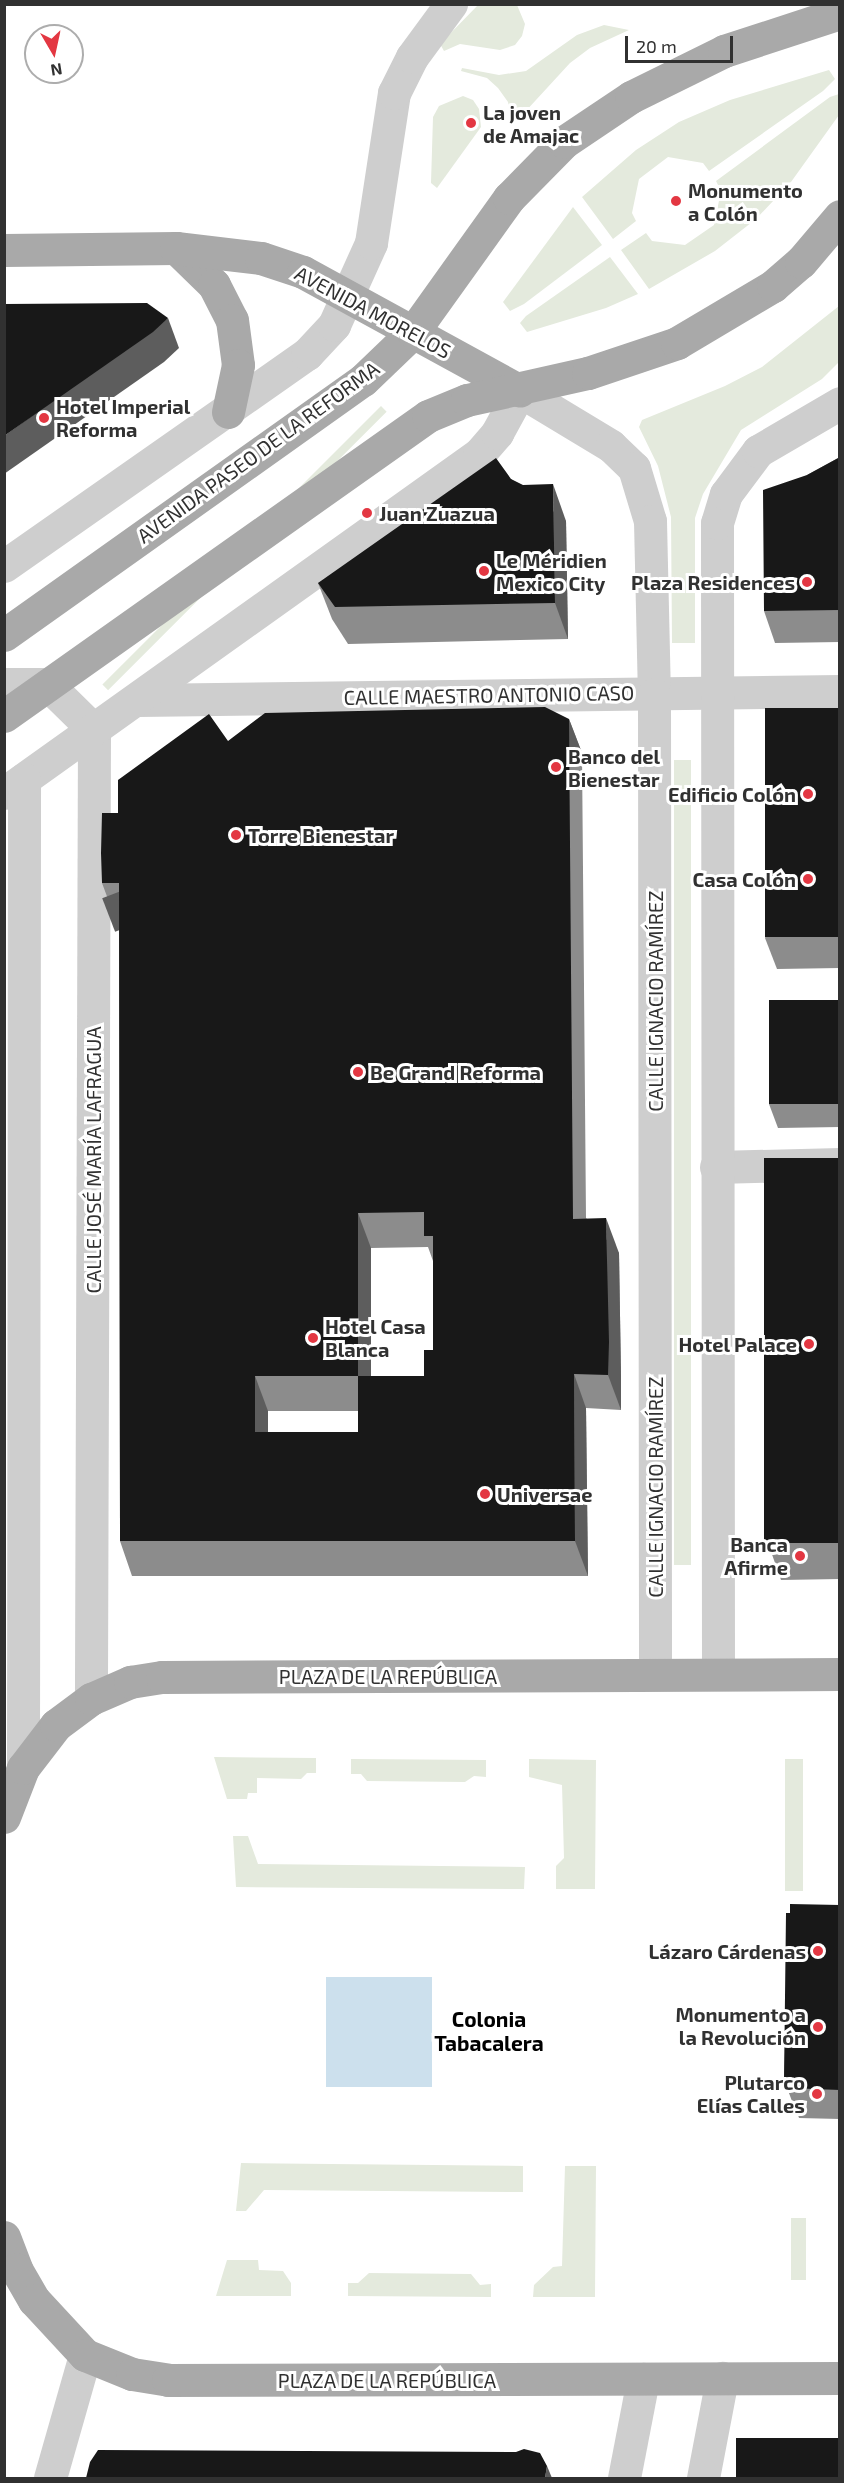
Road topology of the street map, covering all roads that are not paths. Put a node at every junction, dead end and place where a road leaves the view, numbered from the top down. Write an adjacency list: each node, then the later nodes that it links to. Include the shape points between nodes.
1 (451, 4): 6 (street, via 412,57 394,93 384,140 375,224)
2 (840, 13): 7 (main road, AVENIDA PASEO DE LA REFORMA, via 724,51 630,97 564,142 509,198)
3 (840, 216): 8 (main road, via 801,262 740,309 677,343)
4 (176, 248): 5 (main road, AVENIDA MORELOS); 6 (main road, AVENIDA MORELOS, via 261,258 303,272); 10 (main road, via 214,285 232,320 238,365)
5 (4, 250)
6 (350, 296): 7 (main road, AVENIDA MORELOS); 10 (street, via 334,325 307,354)
7 (413, 332): 8 (main road, AVENIDA MORELOS); 12 (main road, AVENIDA PASEO DE LA REFORMA, via 363,381)
8 (520, 391): 14 (main road, via 467,400 428,416); 17 (street, CALLE IGNACIO RAMÍREZ, via 611,446 634,468 650,521); 18 (street, via 497,433 479,454)
9 (840, 403): 16 (street, via 758,451 726,494 717,524)
10 (228, 412): 11 (street)
11 (4, 566)
12 (4, 635)
13 (4, 684): 14 (street)
14 (47, 684): 19 (main road); 20 (street)
15 (840, 691): 16 (street, CALLE MAESTRO ANTONIO CASO)
16 (715, 693): 17 (street, CALLE MAESTRO ANTONIO CASO); 23 (street)
17 (654, 694): 18 (street, CALLE MAESTRO ANTONIO CASO); 24 (street, CALLE IGNACIO RAMÍREZ)
18 (138, 700): 20 (street)
19 (4, 716)
20 (94, 730): 21 (street); 27 (street, CALLE JOSÉ MARÍA LAFRAGUA)
21 (14, 786): 28 (street)
22 (840, 1164): 23 (street)
23 (716, 1167): 25 (street)
24 (656, 1674): 25 (main road, PLAZA DE LA REPÚBLICA); 27 (main road, PLAZA DE LA REPÚBLICA, via 162,1677 130,1682)
25 (718, 1674): 26 (main road, PLAZA DE LA REPÚBLICA)
26 (840, 1674)
27 (91, 1699): 28 (main road, PLAZA DE LA REPÚBLICA, via 56,1725)
28 (23, 1768): 29 (main road, PLAZA DE LA REPÚBLICA)
29 (4, 1817)
30 (4, 2237): 31 (main road, PLAZA DE LA REPÚBLICA, via 34,2300)
31 (85, 2355): 34 (main road, PLAZA DE LA REPÚBLICA, via 132,2374 168,2380); 35 (street)
32 (722, 2378): 33 (main road, PLAZA DE LA REPÚBLICA); 34 (main road, PLAZA DE LA REPÚBLICA); 37 (street)
33 (840, 2378)
34 (644, 2379): 36 (street)
35 (50, 2478)
36 (624, 2478)
37 (703, 2478)

